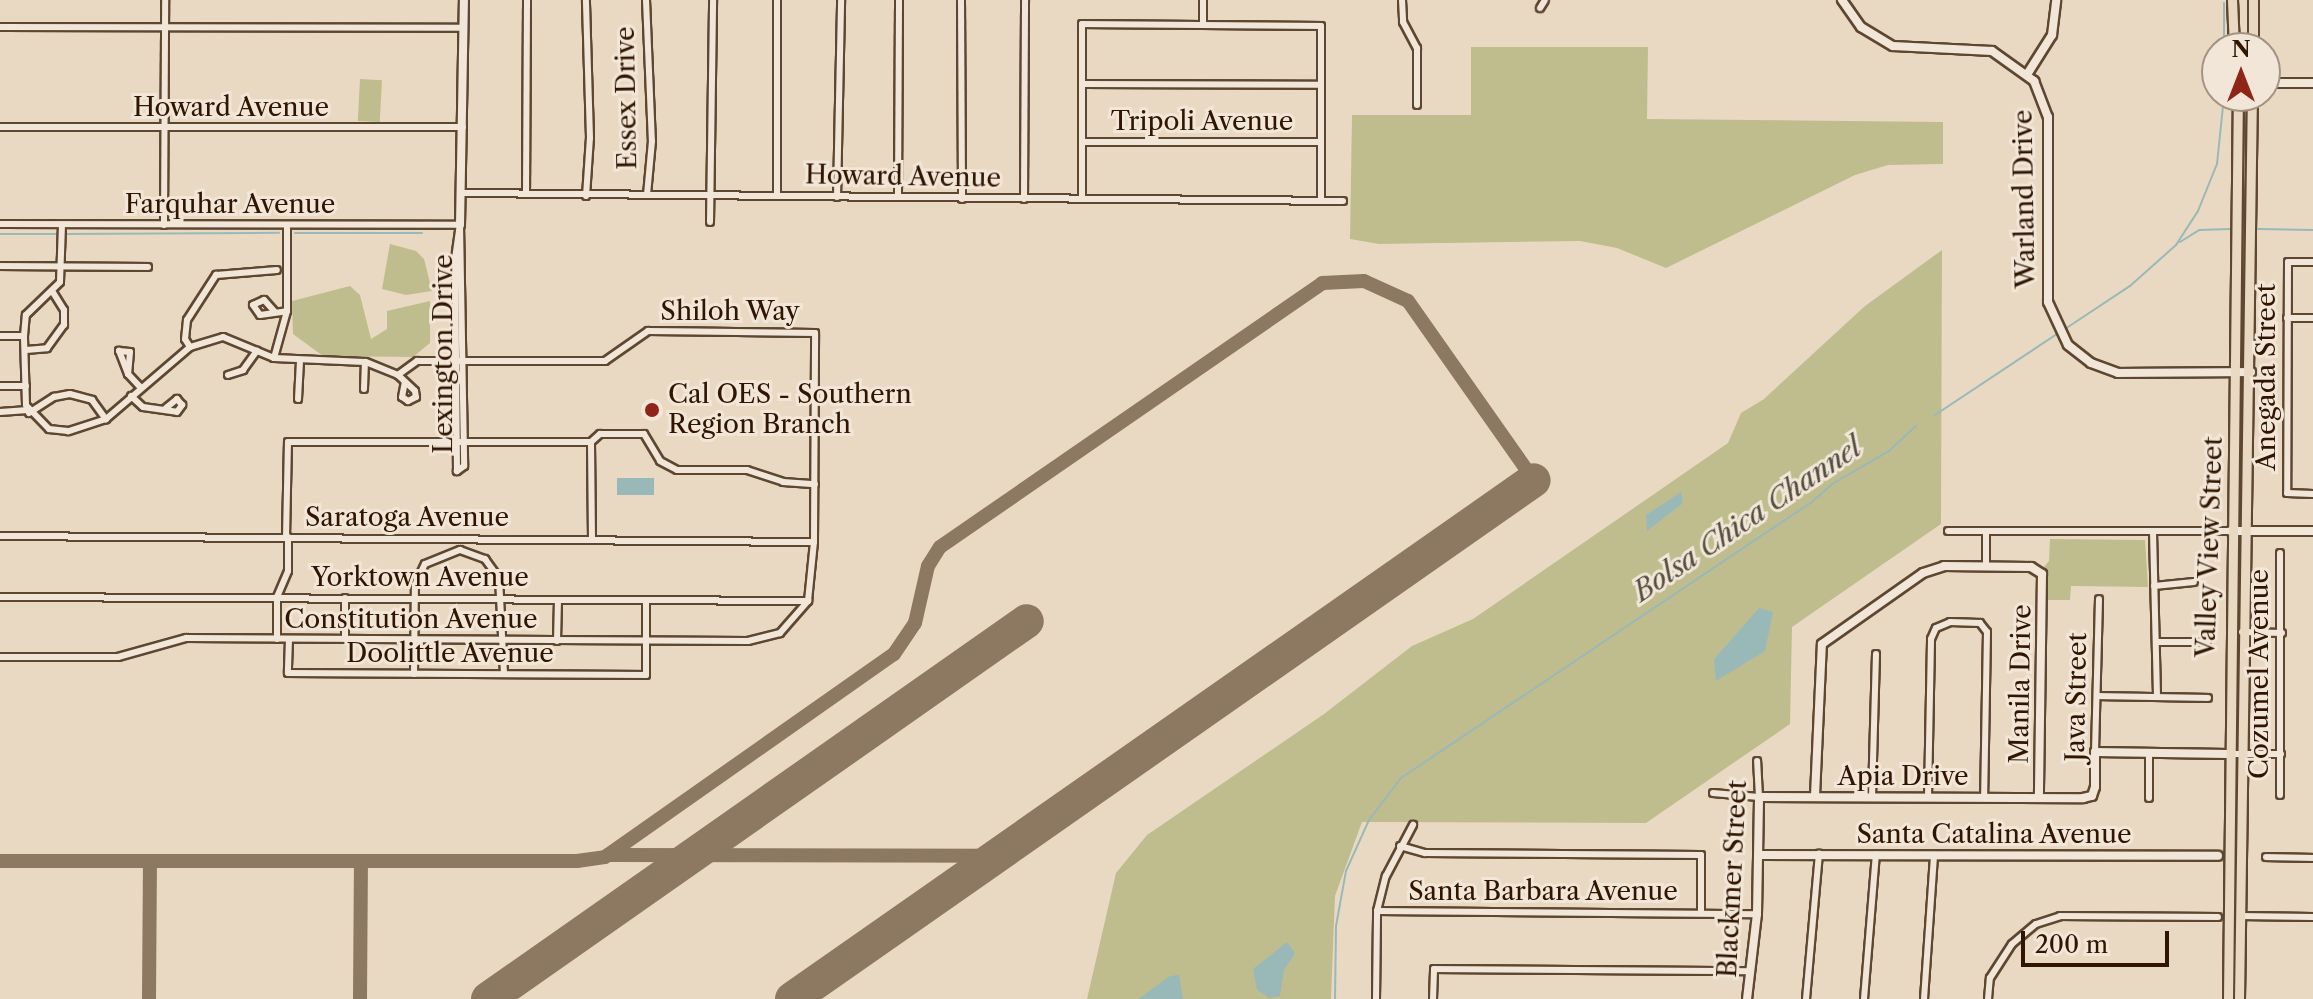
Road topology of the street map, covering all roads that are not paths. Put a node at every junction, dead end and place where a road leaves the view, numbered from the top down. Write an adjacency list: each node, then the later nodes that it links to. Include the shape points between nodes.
1 (165, 0): 23 (street)
2 (464, 0): 24 (street, Lexington Drive)
3 (527, 0): 43 (street)
4 (586, 0): 46 (street)
5 (646, 0): 44 (street, Essex Drive, via 652,141)
6 (713, 0): 42 (street)
7 (777, 0): 45 (street)
8 (841, 0): 48 (street)
9 (899, 0): 47 (street)
10 (961, 0): 50 (street)
11 (1025, 0): 51 (street)
12 (1203, 0): 21 (street)
13 (1402, 0): 33 (street, via 1403,22 1417,48)
14 (1545, 0): 20 (street)
15 (1842, 0): 28 (street, Warland Drive, via 1861,27 1893,46 1992,51)
16 (2056, 0): 28 (street, via 2052,35)
17 (2232, 0): 25 (main road)
18 (2239, 0): 26 (main road)
19 (2253, 0): 27 (main road)
20 (1540, 8)
21 (1203, 25): 31 (street, via 1082,24); 32 (street, via 1321,26)
22 (0, 27): 23 (street)
23 (165, 27): 24 (street); 38 (street)
24 (464, 28): 37 (street, Lexington Drive)
25 (2235, 32)
26 (2237, 32)
27 (2253, 32)
28 (2028, 73): 80 (street, Warland Drive, via 2048,117 2048,302 2059,334 2091,363 2118,373)
29 (2281, 83): 30 (street)
30 (2313, 83)
31 (1083, 84): 32 (street); 39 (street)
32 (1321, 85): 40 (street)
33 (1417, 105)
34 (2238, 112): 80 (main road, Valley View Street)
35 (2252, 112): 81 (main road, Valley View Street)
36 (0, 127): 38 (street, Howard Avenue)
37 (463, 127): 38 (street, Howard Avenue); 41 (street, Lexington Drive)
38 (163, 128): 57 (street)
39 (1083, 142): 40 (street, Tripoli Avenue); 49 (street)
40 (1321, 142): 52 (street)
41 (463, 193): 43 (street, Howard Avenue); 59 (street, Lexington Drive)
42 (708, 193): 44 (street, Howard Avenue); 45 (street, Howard Avenue); 54 (street)
43 (526, 194): 46 (street, Howard Avenue)
44 (647, 195): 46 (street, Howard Avenue)
45 (777, 195): 48 (street, Howard Avenue)
46 (586, 196)
47 (898, 196): 48 (street, Howard Avenue); 50 (street, Howard Avenue)
48 (837, 197)
49 (1082, 197): 51 (street, Howard Avenue); 52 (street, Howard Avenue)
50 (962, 199): 51 (street, Howard Avenue)
51 (1024, 199)
52 (1321, 200): 53 (street, Howard Avenue)
53 (1343, 201)
54 (710, 222)
55 (0, 224): 56 (street, Farquhar Avenue)
56 (62, 225): 57 (street, Farquhar Avenue); 62 (street)
57 (164, 225): 58 (street, Farquhar Avenue)
58 (287, 225): 59 (street, Farquhar Avenue); 67 (street)
59 (460, 225): 76 (street, Lexington Drive); 77 (street, Lexington Drive)
60 (2313, 262): 68 (street, Anegada Street, via 2288,262)
61 (0, 266): 62 (street)
62 (63, 266): 63 (street); 65 (street)
63 (148, 267)
64 (277, 270): 72 (street, via 216,275 187,320 185,339)
65 (52, 291): 71 (street, via 26,315); 73 (street, via 64,310 64,325 47,348)
66 (274, 311): 67 (street)
67 (287, 311): 75 (street)
68 (2287, 318): 69 (street); 100 (street, Anegada Street, via 2287,493)
69 (2313, 318)
70 (0, 336): 71 (street)
71 (24, 336): 73 (street)
72 (190, 347): 74 (street, via 223,337); 88 (street)
73 (26, 350): 87 (street)
74 (257, 351): 75 (street); 83 (street, via 243,370)
75 (274, 358): 78 (street)
76 (455, 360): 77 (street, Shiloh Way); 84 (street, Shiloh Way, via 417,361); 96 (street, Lexington Drive)
77 (464, 361): 97 (street, Lexington Drive); 99 (street, Shiloh Way, via 605,361 648,331 815,333)
78 (300, 362): 79 (street); 91 (street)
79 (365, 362): 84 (street); 89 (street)
80 (2238, 372): 81 (street, Warland Drive); 104 (main road, Valley View Street)
81 (2251, 372): 101 (main road, Valley View Street)
82 (128, 374): 88 (street)
83 (228, 375)
84 (398, 375): 85 (street)
85 (405, 382)
86 (0, 386): 87 (street)
87 (26, 386): 94 (street)
88 (140, 387): 90 (street)
89 (364, 389)
90 (131, 396): 92 (street, via 143,407); 95 (street)
91 (298, 399)
92 (166, 408)
93 (0, 412): 94 (street)
94 (29, 412): 95 (street, via 49,429 68,431); 95 (street, via 70,394 92,400)
95 (106, 419)
96 (454, 442): 97 (street); 97 (street, Lexington Drive, via 457,471 464,466); 108 (street, via 288,442)
97 (464, 442): 98 (street)
98 (591, 442): 99 (street, via 600,434 644,434 660,461 677,470 751,470 783,482); 110 (street)
99 (815, 484): 111 (street, Shiloh Way)
100 (2313, 494)
101 (2244, 530): 104 (street); 105 (street); 126 (main road, Valley View Street)
102 (1948, 531): 103 (street)
103 (1986, 531): 106 (street); 114 (street)
104 (2231, 531): 106 (street); 147 (main road, Valley View Street)
105 (2313, 531)
106 (2153, 532): 116 (street)
107 (0, 536): 108 (street, Saratoga Avenue)
108 (287, 537): 109 (street, Saratoga Avenue); 118 (street, via 288,571)
109 (460, 539): 110 (street, Saratoga Avenue); 112 (street)
110 (592, 539): 111 (street, Saratoga Avenue)
111 (814, 542): 125 (street, Shiloh Way)
112 (460, 550): 119 (street, via 491,564); 121 (street, via 425,564)
113 (2280, 553): 127 (street, Cozumel Avenue)
114 (1986, 566): 152 (street, via 1930,569 1822,644); 158 (street, Manila Drive, via 2040,571)
115 (2194, 582): 116 (street)
116 (2154, 586): 135 (street)
117 (0, 597): 118 (street, Yorktown Avenue)
118 (277, 597): 120 (street, Yorktown Avenue); 128 (street)
119 (503, 597): 121 (street, Yorktown Avenue); 123 (street, Yorktown Avenue); 132 (street)
120 (345, 598): 121 (street, Yorktown Avenue); 130 (street)
121 (413, 599): 131 (street)
122 (2099, 599): 141 (street, Java Street)
123 (558, 600): 124 (street, Yorktown Avenue); 133 (street)
124 (646, 600): 125 (street, Yorktown Avenue); 134 (street)
125 (808, 601): 134 (street, Constitution Avenue, via 790,625 766,639)
126 (2242, 632): 127 (street); 146 (main road, Valley View Street)
127 (2282, 633): 148 (street, Cozumel Avenue)
128 (277, 639): 129 (street, Constitution Avenue); 138 (street, Constitution Avenue, via 186,638 118,657)
129 (289, 639): 130 (street, Constitution Avenue); 139 (street, Doolittle Avenue, via 288,673)
130 (345, 639): 131 (street, Constitution Avenue)
131 (414, 640): 132 (street, Constitution Avenue); 139 (street)
132 (504, 640): 133 (street, Constitution Avenue); 140 (street)
133 (557, 641): 134 (street, Constitution Avenue)
134 (646, 641): 140 (street, Doolittle Avenue, via 646,675)
135 (2158, 642): 136 (street); 142 (street)
136 (2207, 642)
137 (1876, 654): 155 (street)
138 (0, 657)
139 (414, 674): 140 (street, Doolittle Avenue)
140 (504, 674)
141 (2098, 696): 142 (street); 144 (street, Java Street)
142 (2157, 697): 143 (street)
143 (2208, 698)
144 (2095, 752): 145 (street); 153 (street, Java Street)
145 (2149, 752): 147 (street); 159 (street)
146 (2241, 753): 147 (street); 148 (street); 167 (main road, Valley View Street)
147 (2228, 754): 166 (main road, Valley View Street)
148 (2281, 754): 151 (street, Cozumel Avenue)
149 (1757, 761): 154 (street, Blackmer Street)
150 (1713, 793): 154 (street, Apia Drive)
151 (2280, 795)
152 (1815, 796): 154 (street, Apia Drive); 155 (street, Apia Drive)
153 (2092, 796): 158 (street, Apia Drive)
154 (1759, 797): 164 (street, Blackmer Street)
155 (1872, 797): 156 (street, Apia Drive)
156 (1928, 797): 157 (street, Apia Drive); 157 (street, via 1933,633 1946,622 1983,625)
157 (1984, 797): 158 (street, Apia Drive)
158 (2039, 798)
159 (2149, 798)
160 (1413, 825): 161 (street)
161 (1400, 846): 170 (street); 171 (street, via 1425,853 1701,855)
162 (1819, 854): 163 (street, Santa Catalina Avenue); 164 (street, Santa Catalina Avenue); 180 (street)
163 (1876, 854): 165 (street, Santa Catalina Avenue); 181 (street)
164 (1760, 855): 172 (street, Blackmer Street)
165 (1934, 855): 166 (street, Santa Catalina Avenue); 182 (street)
166 (2224, 855): 167 (street); 173 (main road, Valley View Street)
167 (2240, 855): 173 (main road, Valley View Street)
168 (2266, 857): 169 (street)
169 (2313, 858)
170 (1377, 911): 171 (street, Santa Barbara Avenue); 177 (street)
171 (1701, 913): 172 (street, Santa Barbara Avenue)
172 (1757, 914): 175 (street, Blackmer Street)
173 (2229, 916): 174 (street); 176 (main road, Valley View Street); 183 (street, via 2060,916 2020,936 1990,978); 184 (main road, Valley View Street)
174 (2313, 917)
175 (1751, 971): 178 (street, via 1434,969); 179 (street, Blackmer Street)
176 (2228, 998)
177 (1376, 999)
178 (1433, 999)
179 (1747, 999)
180 (1806, 999)
181 (1864, 999)
182 (1924, 999)
183 (1988, 999)
184 (2239, 999)

